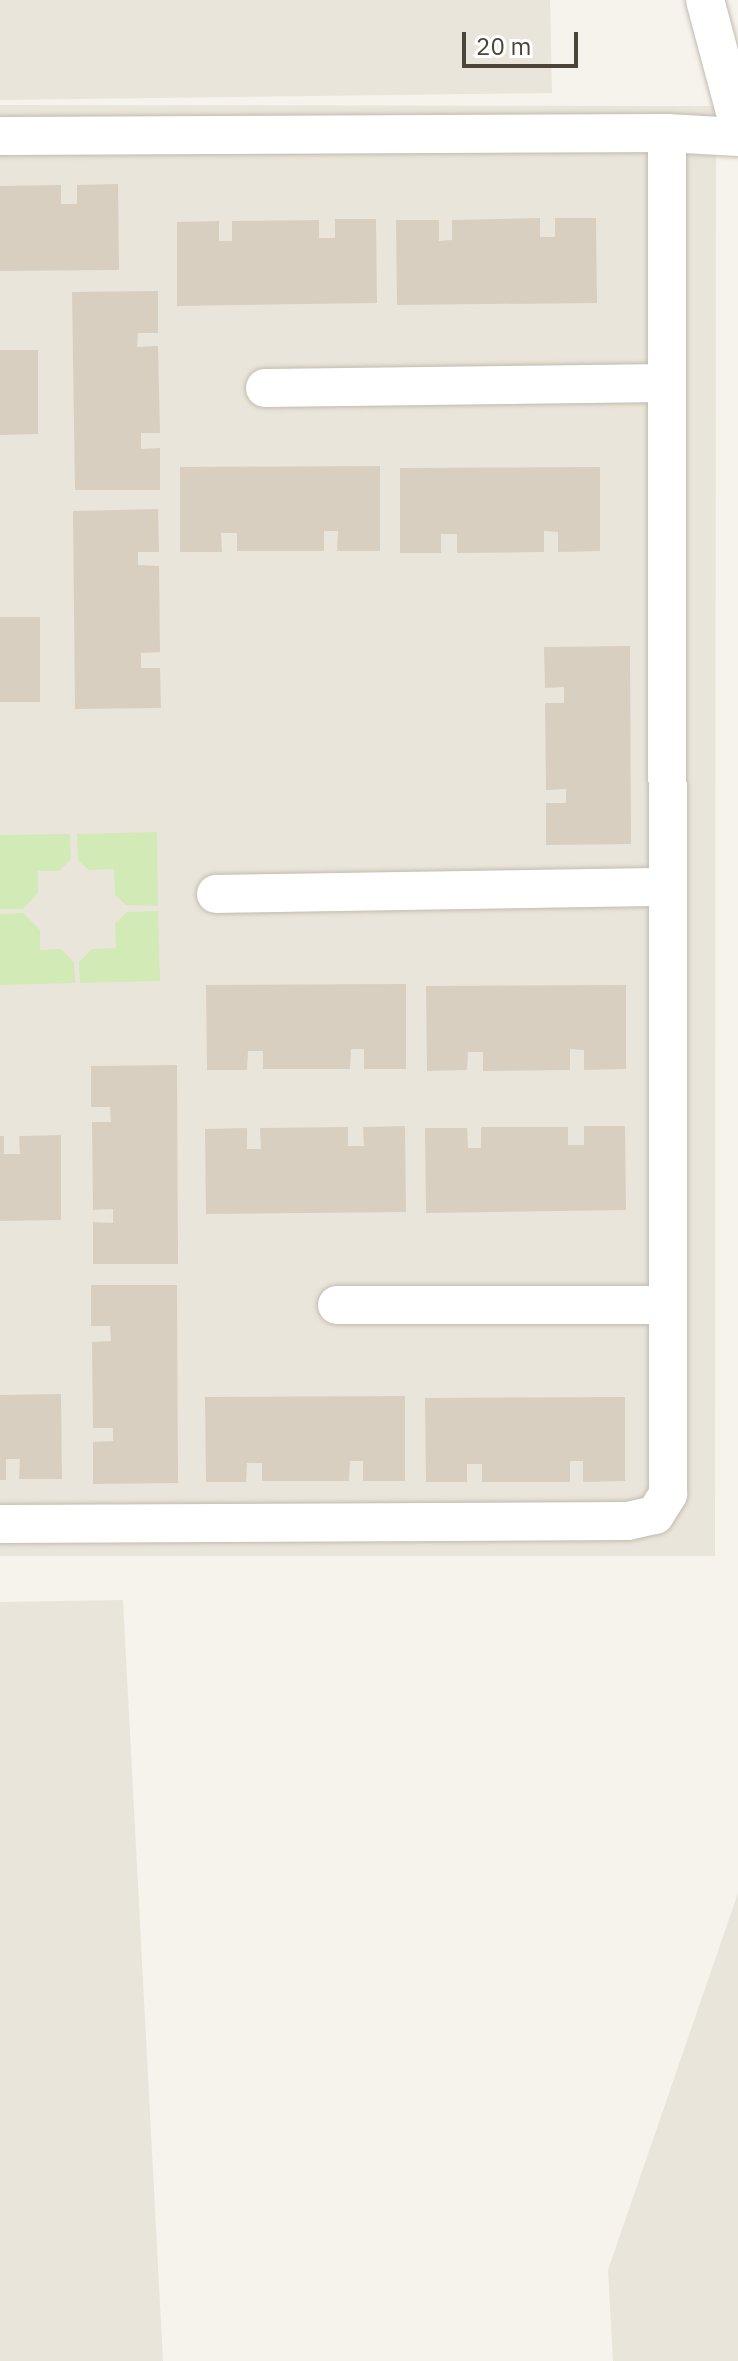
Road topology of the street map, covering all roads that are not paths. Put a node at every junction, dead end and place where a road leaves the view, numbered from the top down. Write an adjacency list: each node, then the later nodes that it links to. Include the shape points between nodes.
1 (705, 0): 2 (street)
2 (738, 123)
3 (667, 133): 4 (street); 5 (street); 6 (street)
4 (0, 136)
5 (738, 137)
6 (667, 383): 7 (street); 8 (street)
7 (265, 388)
8 (667, 887): 9 (street); 11 (street)
9 (216, 894)
10 (337, 1305): 11 (street)
11 (668, 1305): 12 (street, via 668,1494 655,1515 628,1521)
12 (0, 1524)

